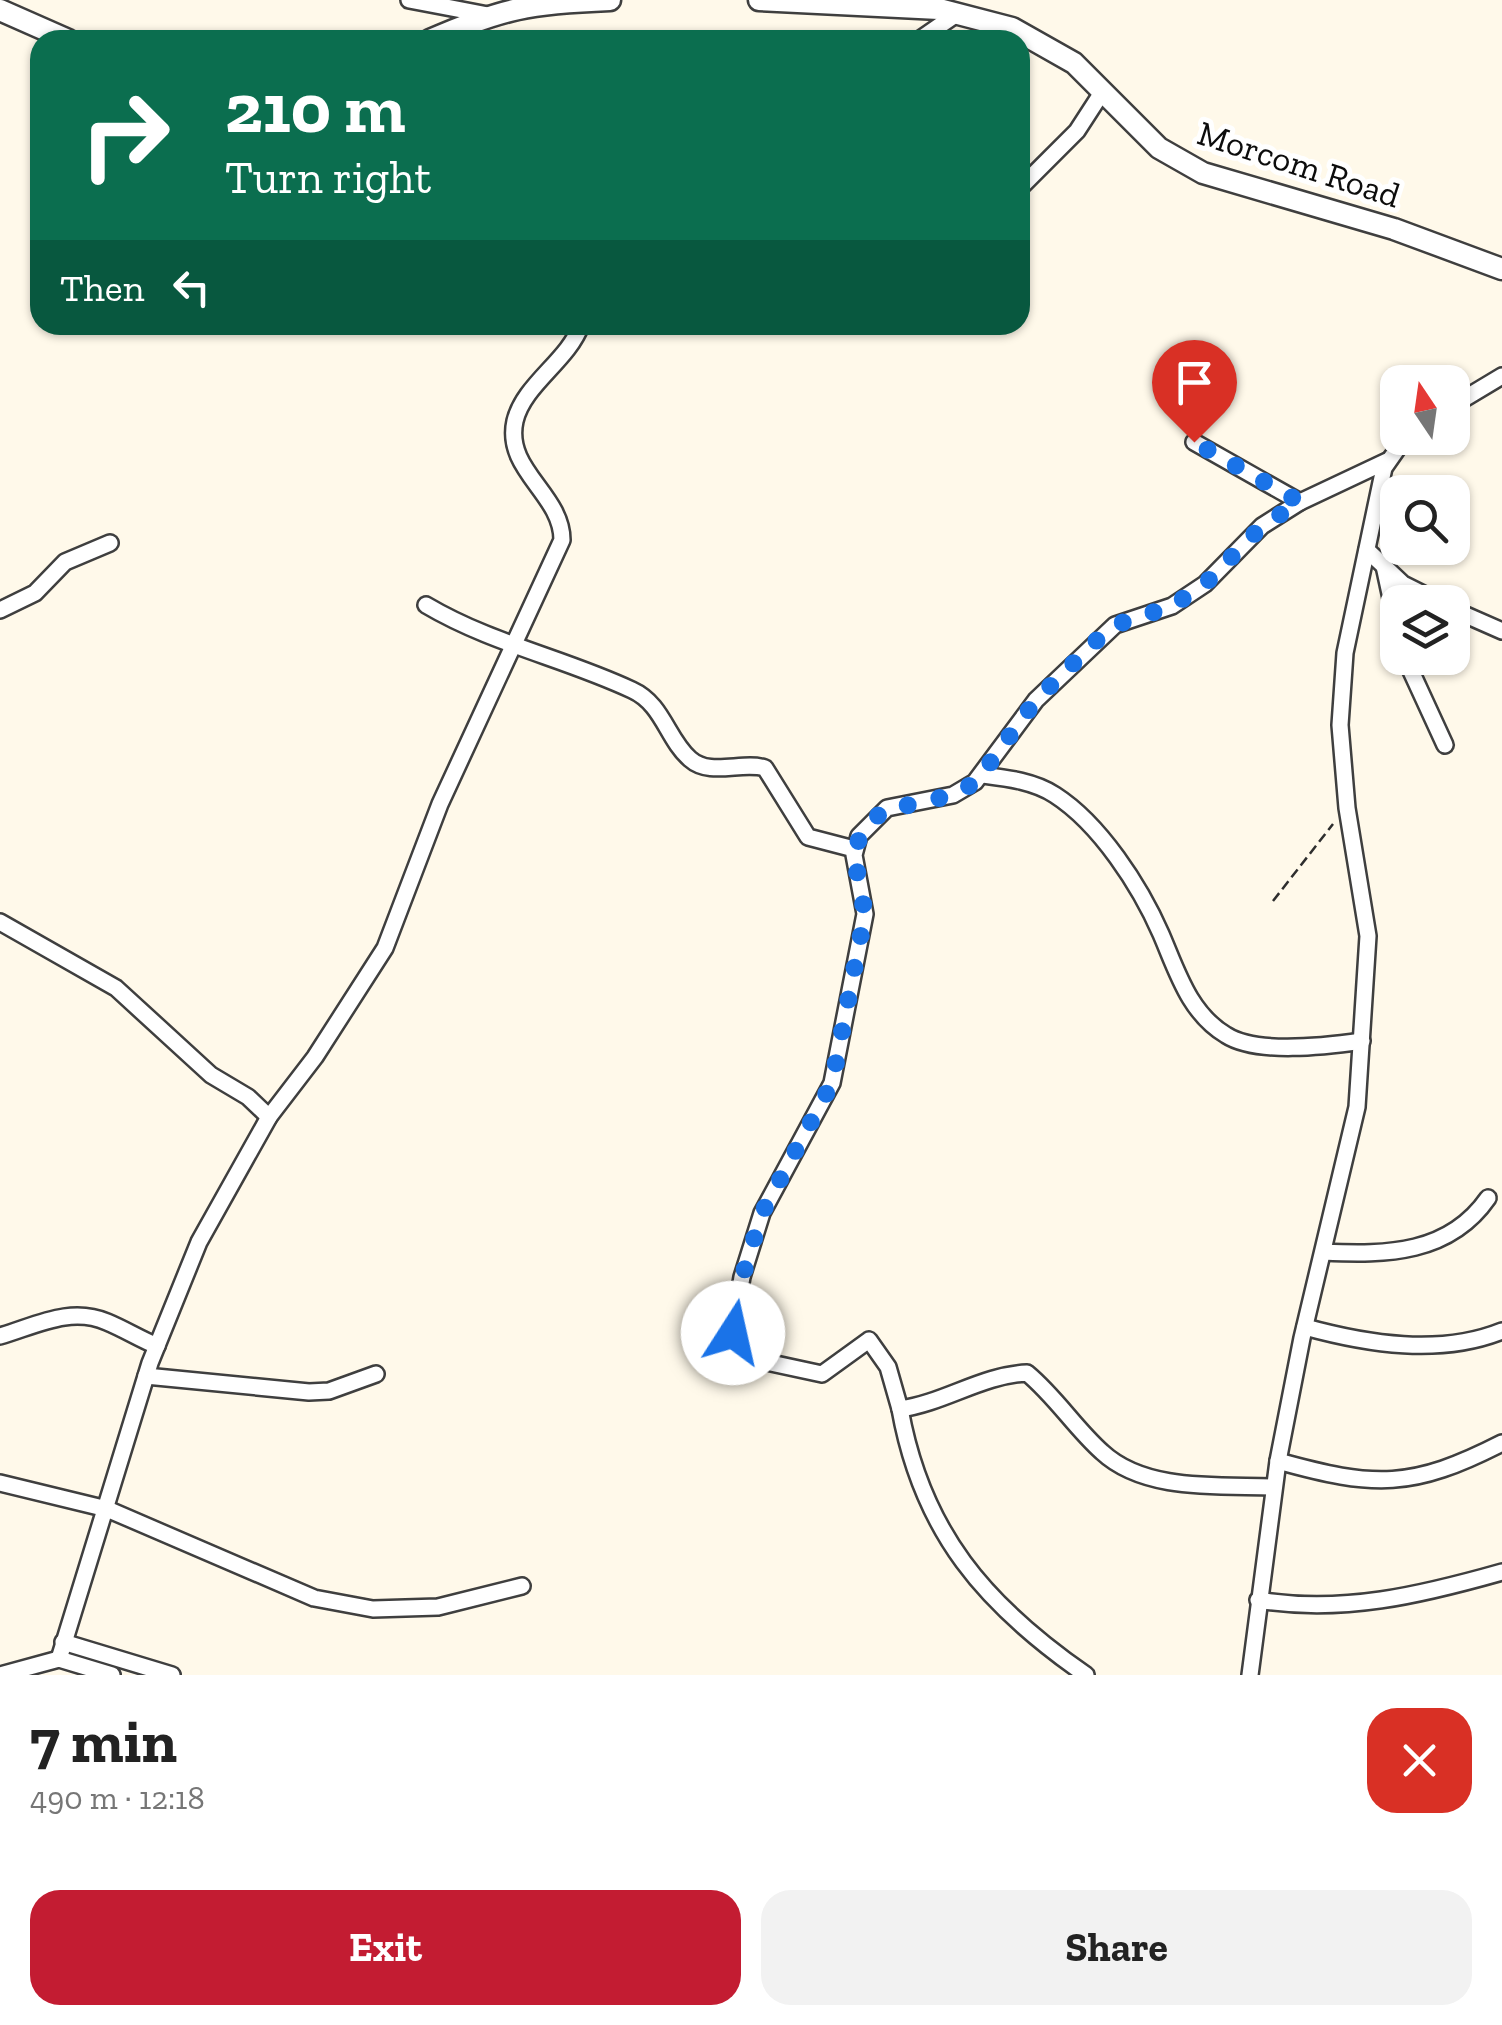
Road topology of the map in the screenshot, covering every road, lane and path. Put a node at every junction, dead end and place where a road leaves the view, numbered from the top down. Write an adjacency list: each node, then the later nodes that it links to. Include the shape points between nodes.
1 (409, 0): 6 (street)
2 (610, 0): 6 (street, via 539,2)
3 (759, 0): 5 (street, Morcom Road)
4 (0, 10): 7 (street)
5 (958, 13): 9 (street); 10 (street, Morcom Road)
6 (488, 15): 8 (street)
7 (45, 30)
8 (453, 30)
9 (933, 30)
10 (1016, 30)
11 (1030, 37): 12 (street, Morcom Road, via 1074,63)
12 (1101, 94): 13 (street); 14 (street, Morcom Road, via 1159,148 1203,173 1394,229)
13 (1030, 178)
14 (1502, 269)
15 (577, 335): 31 (street, via 516,416 513,440 520,461 556,510 562,540)
16 (1502, 376): 17 (street)
17 (1470, 395)
18 (1194, 442): 21 (street)
19 (1391, 455): 20 (street)
20 (1386, 461): 21 (street); 23 (street)
21 (1300, 502): 34 (street, via 1262,526 1205,584 1172,606 1115,625 1096,641 1036,700)
22 (110, 543): 28 (street, via 65,562 36,593)
23 (1367, 550): 24 (street); 35 (street, via 1345,654 1340,725)
24 (1384, 566): 25 (street); 26 (street)
25 (1388, 585)
26 (1406, 585)
27 (426, 605): 31 (street)
28 (0, 610)
29 (1470, 617): 30 (street)
30 (1502, 632)
31 (512, 648): 36 (street, via 636,691 662,715 690,759 710,767 765,768 808,837); 40 (street, via 440,804 385,948 315,1058)
32 (1412, 675): 33 (street)
33 (1445, 745)
34 (982, 775): 36 (street, via 953,795 882,811); 39 (street, via 1054,793 1081,817 1146,902 1197,1010 1229,1038 1312,1048)
35 (1346, 808): 37 (path); 39 (street, via 1368,936)
36 (854, 849): 49 (street, via 865,914 832,1083 762,1213 731,1346 743,1356 822,1374 869,1340 888,1367)
37 (1273, 900)
38 (0, 922): 40 (street, via 116,988)
39 (1362, 1041): 42 (street, via 1356,1107)
40 (268, 1117): 46 (street, via 199,1242)
41 (1488, 1198): 42 (street, via 1463,1229 1428,1245)
42 (1324, 1252): 43 (street)
43 (1305, 1327): 44 (street, via 1395,1344 1472,1340); 51 (street)
44 (1502, 1331)
45 (0, 1336): 46 (street, via 77,1316 104,1320)
46 (157, 1346): 48 (street)
47 (376, 1374): 48 (street, via 329,1392)
48 (146, 1376): 54 (street)
49 (900, 1409): 53 (street, via 1027,1374 1122,1468 1182,1482); 63 (street, via 919,1485 950,1546 1028,1636)
50 (1502, 1442): 51 (street, via 1426,1477 1378,1482)
51 (1278, 1461): 53 (street)
52 (0, 1483): 54 (street)
53 (1274, 1487): 57 (street)
54 (107, 1509): 56 (street, via 314,1598 353,1606 438,1607); 58 (street)
55 (1502, 1572): 57 (street, via 1337,1607)
56 (522, 1586)
57 (1258, 1600): 64 (street)
58 (63, 1642): 59 (street); 62 (street)
59 (59, 1659): 60 (street); 61 (street)
60 (0, 1675)
61 (112, 1675)
62 (172, 1675)
63 (1086, 1675)
64 (1250, 1675)

